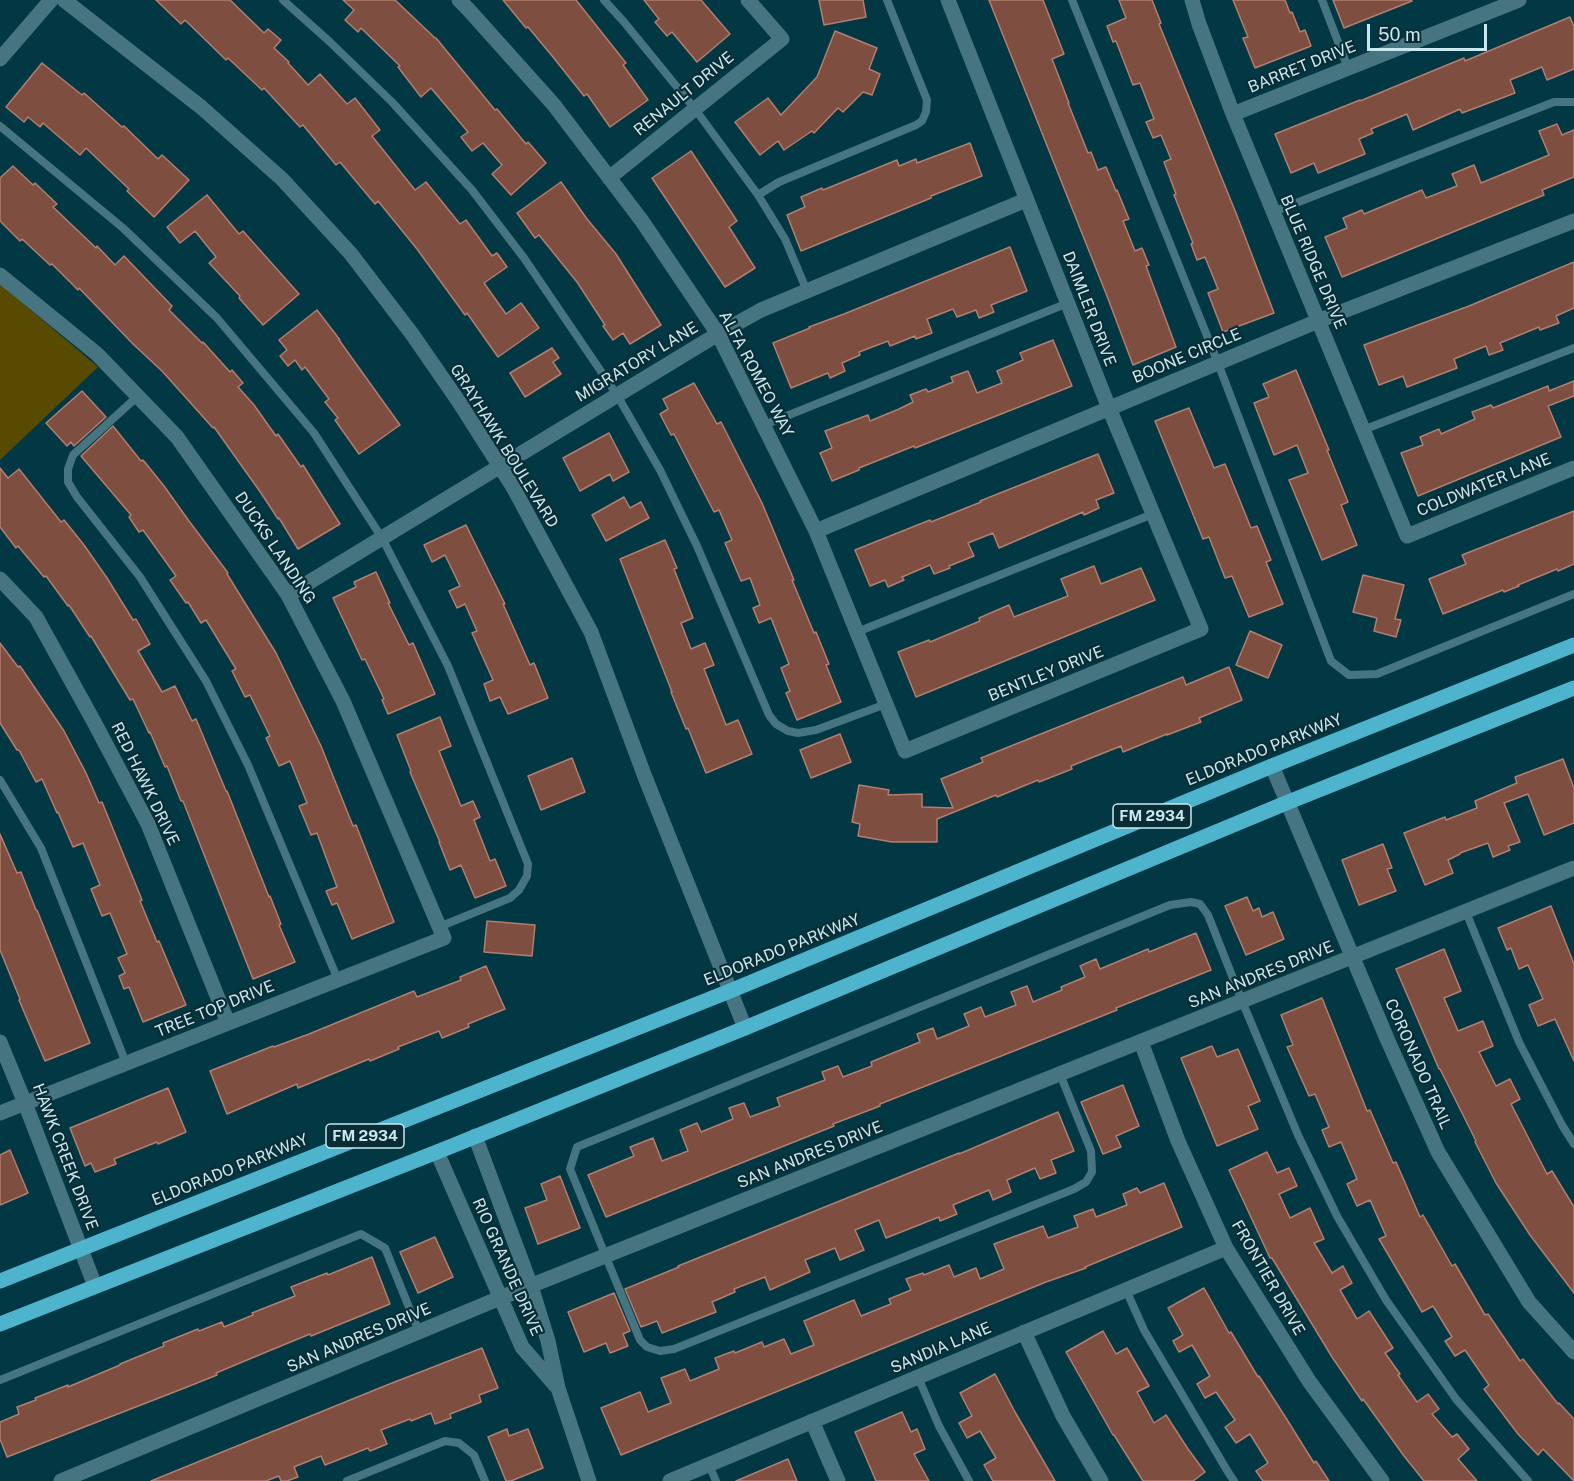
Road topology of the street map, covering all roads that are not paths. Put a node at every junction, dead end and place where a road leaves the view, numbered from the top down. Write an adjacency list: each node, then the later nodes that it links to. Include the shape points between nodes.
1 (51, 0): 13 (street)
2 (64, 0): 36 (street, GRAYHAWK BOULEVARD, via 201,107 282,179 351,254 459,402)
3 (283, 0): 31 (lane, via 392,102 472,190 524,258)
4 (459, 0): 19 (street, ALFA ROMEO WAY, via 554,105)
5 (604, 0): 16 (lane)
6 (748, 0): 16 (street, RENAULT DRIVE, via 782,39)
7 (887, 0): 20 (lane, via 927,100 922,121 779,182)
8 (948, 0): 21 (street, DAIMLER DRIVE)
9 (1072, 0): 30 (lane)
10 (1192, 0): 17 (street, BLUE RIDGE DRIVE)
11 (1322, 0): 14 (lane)
12 (1519, 0): 14 (street, BARRET DRIVE)
13 (0, 59)
14 (1348, 68): 17 (street, BARRET DRIVE)
15 (1574, 102): 22 (lane, via 1554,102)
16 (695, 109): 19 (street, RENAULT DRIVE); 20 (lane)
17 (1233, 114): 22 (street, BLUE RIDGE DRIVE)
18 (0, 126): 41 (lane, via 123,228 217,318 314,433)
19 (609, 178): 28 (street, ALFA ROMEO WAY)
20 (758, 195): 25 (lane, via 785,239)
21 (1026, 200): 25 (street, MIGRATORY LANE); 26 (street, DAIMLER DRIVE)
22 (1273, 212): 27 (street, BLUE RIDGE DRIVE)
23 (1574, 221): 27 (street, BOONE CIRCLE)
24 (0, 275): 32 (street, DUCKS LANDING, via 97,354)
25 (807, 291): 28 (street, MIGRATORY LANE)
26 (1068, 303): 33 (street, DAIMLER DRIVE); 34 (lane)
27 (1318, 321): 30 (street, BOONE CIRCLE); 35 (street, BLUE RIDGE DRIVE)
28 (718, 334): 31 (street, MIGRATORY LANE); 34 (street, ALFA ROMEO WAY)
29 (1574, 348): 35 (lane)
30 (1218, 363): 33 (street, BOONE CIRCLE); 43 (lane, via 1331,661 1349,675 1377,674)
31 (617, 395): 36 (street, MIGRATORY LANE); 49 (lane, via 697,546 776,724 798,733 816,730)
32 (138, 396): 44 (street, DUCKS LANDING, via 177,437); 58 (lane, via 73,455 68,482 140,577 206,681 248,765)
33 (1109, 408): 38 (street, DAIMLER DRIVE); 39 (street, BOONE CIRCLE)
34 (764, 425): 39 (street, ALFA ROMEO WAY)
35 (1363, 430): 40 (street, BLUE RIDGE DRIVE)
36 (500, 466): 41 (street, MIGRATORY LANE); 59 (street, GRAYHAWK BOULEVARD, via 591,632)
37 (1574, 468): 40 (street, COLDWATER LANE)
38 (1153, 514): 45 (street, DAIMLER DRIVE); 46 (lane)
39 (816, 531): 46 (street, ALFA ROMEO WAY)
40 (1407, 536)
41 (382, 538): 44 (street, MIGRATORY LANE); 56 (lane, via 448,666 528,864 527,876 510,898)
42 (0, 579): 61 (street, RED HAWK DRIVE, via 36,617 148,824)
43 (1574, 594)
44 (288, 595): 56 (street, DUCKS LANDING, via 343,701)
45 (1201, 629): 50 (street, BENTLEY DRIVE)
46 (857, 632): 49 (street, ALFA ROMEO WAY)
47 (1574, 645): 51 (main road, ELDORADO PARKWAY / FM 2934)
48 (1574, 688): 53 (main road, FM 2934)
49 (886, 704): 50 (street, ALFA ROMEO WAY)
50 (905, 751)
51 (1272, 766): 53 (street, CORONADO TRAIL); 59 (main road, ELDORADO PARKWAY / FM 2934)
52 (0, 780): 65 (lane, via 41,848)
53 (1286, 803): 57 (street, CORONADO TRAIL); 62 (main road, FM 2934)
54 (1574, 868): 55 (street, SAN ANDRES DRIVE)
55 (1466, 912): 57 (street, SAN ANDRES DRIVE); 70 (lane, via 1519,1042)
56 (442, 932): 58 (street, TREE TOP DRIVE)
57 (1352, 958): 60 (street, SAN ANDRES DRIVE); 83 (street, CORONADO TRAIL, via 1438,1152 1529,1302)
58 (338, 980): 61 (street, TREE TOP DRIVE)
59 (730, 991): 62 (street, GRAYHAWK BOULEVARD); 73 (main road, ELDORADO PARKWAY / FM 2934)
60 (1242, 1001): 64 (street, SAN ANDRES DRIVE); 74 (lane, via 1200,904 1181,902 1161,908 577,1147 570,1169); 100 (lane, via 1332,1206 1386,1300 1456,1400)
61 (228, 1023): 65 (street, TREE TOP DRIVE)
62 (745, 1028): 69 (main road, FM 2934)
63 (0, 1042): 67 (street, HAWK CREEK DRIVE)
64 (1141, 1042): 66 (street, SAN ANDRES DRIVE); 72 (street, FRONTIER DRIVE, via 1178,1141)
65 (126, 1063): 67 (street, TREE TOP DRIVE)
66 (1060, 1074): 74 (street, SAN ANDRES DRIVE); 74 (lane, via 1091,1151 1092,1172 1086,1182 1052,1198 674,1349 647,1347 640,1340)
67 (26, 1103): 68 (street, TREE TOP DRIVE); 73 (street, HAWK CREEK DRIVE)
68 (0, 1113)
69 (476, 1136): 71 (main road, FM 2934); 77 (street, RIO GRANDE DRIVE)
70 (1574, 1144)
71 (437, 1152): 76 (main road, FM 2934); 79 (street, RIO GRANDE DRIVE)
72 (1226, 1248): 78 (street, SANDIA LANE); 99 (street, FRONTIER DRIVE, via 1309,1381)
73 (81, 1249): 75 (main road, ELDORADO PARKWAY / FM 2934); 76 (street, HAWK CREEK DRIVE)
74 (605, 1256): 77 (street, SAN ANDRES DRIVE)
75 (0, 1281)
76 (95, 1286): 80 (main road, FM 2934)
77 (531, 1286): 79 (street, SAN ANDRES DRIVE); 86 (street, RIO GRANDE DRIVE)
78 (1126, 1290): 82 (street, SANDIA LANE); 98 (lane, via 1144,1330)
79 (500, 1298): 81 (street, SAN ANDRES DRIVE); 86 (street, RIO GRANDE DRIVE, via 522,1347)
80 (0, 1324)
81 (419, 1332): 85 (lane, via 385,1248 361,1234); 89 (street, SAN ANDRES DRIVE)
82 (1024, 1332): 84 (street, SANDIA LANE); 97 (street, via 1063,1416)
83 (1574, 1352)
84 (918, 1377): 87 (street, SANDIA LANE); 96 (lane)
85 (0, 1380)
86 (558, 1388): 92 (street, RIO GRANDE DRIVE)
87 (812, 1421): 88 (street, SANDIA LANE); 95 (street)
88 (709, 1465): 93 (street, SANDIA LANE); 94 (lane)
89 (61, 1481)
90 (347, 1481): 91 (lane, via 445,1441 459,1443 474,1455)
91 (485, 1481)
92 (589, 1481)
93 (670, 1481)
94 (716, 1481)
95 (838, 1481)
96 (969, 1481)
97 (1101, 1481)
98 (1234, 1481)
99 (1382, 1481)
100 (1528, 1481)

